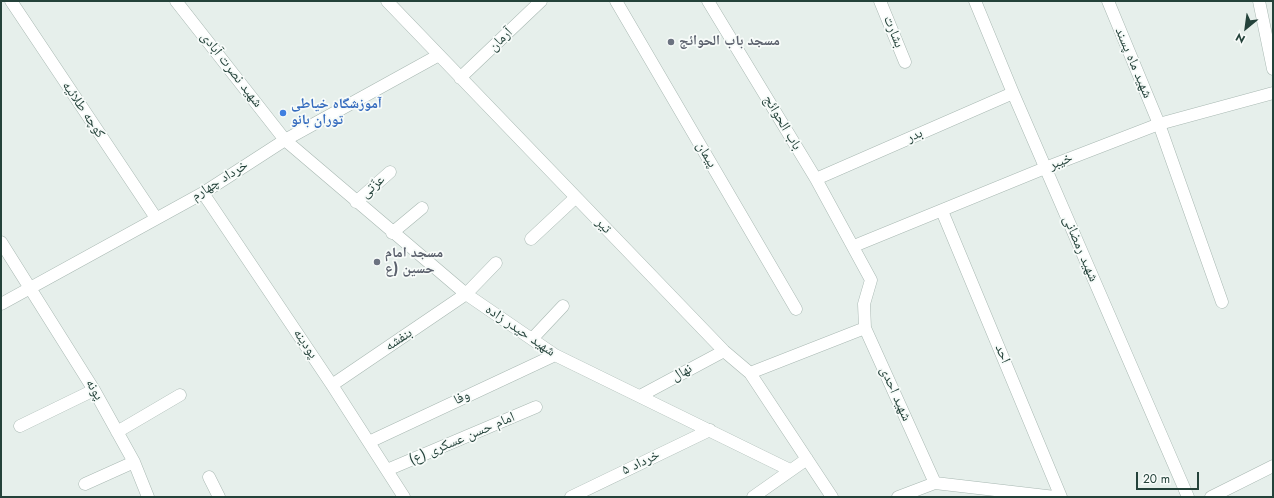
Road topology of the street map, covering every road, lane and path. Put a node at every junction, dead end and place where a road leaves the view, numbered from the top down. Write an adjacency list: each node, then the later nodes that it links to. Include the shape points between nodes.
1 (11, 1): 27 (street, کوچه طلائیه)
2 (176, 1): 18 (street, شهید نصرت آبادی)
3 (387, 1): 11 (street, تیر)
4 (541, 1): 14 (street, آرمان)
5 (616, 1): 39 (street, پیمان)
6 (708, 1): 21 (street, باب الحوائج)
7 (880, 1): 12 (street, بشارت)
8 (975, 1): 15 (street, شهید رمضانی)
9 (1108, 1): 17 (street, شهید ماه پسند)
10 (1259, 1): 13 (street)
11 (439, 55): 14 (street, تیر); 18 (street, خرداد چهارم)
12 (905, 62)
13 (1273, 69)
14 (460, 78): 23 (street, تیر)
15 (1013, 94): 19 (street, شهید رمضانی); 21 (street, بدر)
16 (1273, 94): 17 (street, خیبر)
17 (1159, 124): 19 (street, خیبر); 35 (street, شهید ماه پسند)
18 (285, 140): 22 (street, خرداد چهارم); 24 (street, شهید حیدر زاده)
19 (1045, 168): 26 (street, خیبر); 72 (street, شهید رمضانی)
20 (390, 172): 24 (street, عزّتی)
21 (816, 179): 31 (street, باب الحوائج)
22 (203, 193): 27 (street, خرداد چهارم); 45 (street, پودینه)
23 (575, 198): 29 (street); 42 (street, تیر)
24 (356, 202): 28 (street, شهید حیدر زاده)
25 (422, 208): 28 (street)
26 (942, 211): 31 (street, خیبر); 71 (street, احد)
27 (156, 218): 33 (street, خرداد چهارم)
28 (392, 233): 34 (street, شهید حیدر زاده)
29 (531, 239)
30 (1, 242): 33 (street, پونه)
31 (854, 246): 37 (street, باب الحوائج, via 870,280)
32 (496, 263): 34 (street, بنفشه)
33 (31, 288): 36 (street, خرداد چهارم); 46 (street, پونه)
34 (466, 294): 41 (street, شهید حیدر زاده); 45 (street, بنفشه)
35 (1222, 302)
36 (1, 304)
37 (864, 304): 40 (street, شهید احدی)
38 (563, 306): 41 (street)
39 (796, 309)
40 (865, 328): 44 (street); 60 (street, شهید احدی)
41 (532, 339): 43 (street, شهید حیدر زاده)
42 (724, 351): 44 (street, تیر); 48 (street, نهال)
43 (555, 355): 48 (street, شهید حیدر زاده); 53 (street, وفا)
44 (750, 373): 54 (street, تیر)
45 (332, 385): 53 (street, پودینه)
46 (94, 390): 50 (street); 52 (street, پونه)
47 (180, 394): 52 (street)
48 (640, 396): 51 (street, شهید حیدر زاده)
49 (536, 407): 57 (street, امام حسن عسکری (ع))
50 (20, 426)
51 (710, 430): 58 (street, شهید حیدر زاده); 66 (street, خرداد ۵)
52 (117, 432): 55 (street, پونه)
53 (369, 442): 57 (street, پودینه)
54 (807, 459): 58 (street); 68 (street, تیر)
55 (134, 462): 61 (street); 63 (street, پونه)
56 (1273, 466): 73 (street)
57 (387, 470): 65 (street, پودینه)
58 (790, 470): 67 (street)
59 (209, 477): 64 (street)
60 (935, 483): 62 (street); 69 (street)
61 (85, 484)
62 (1017, 494): 70 (street)
63 (146, 496)
64 (218, 497)
65 (404, 497)
66 (571, 497)
67 (753, 497)
68 (832, 497)
69 (898, 497)
70 (1055, 497)
71 (1061, 497)
72 (1188, 497)
73 (1211, 497)

